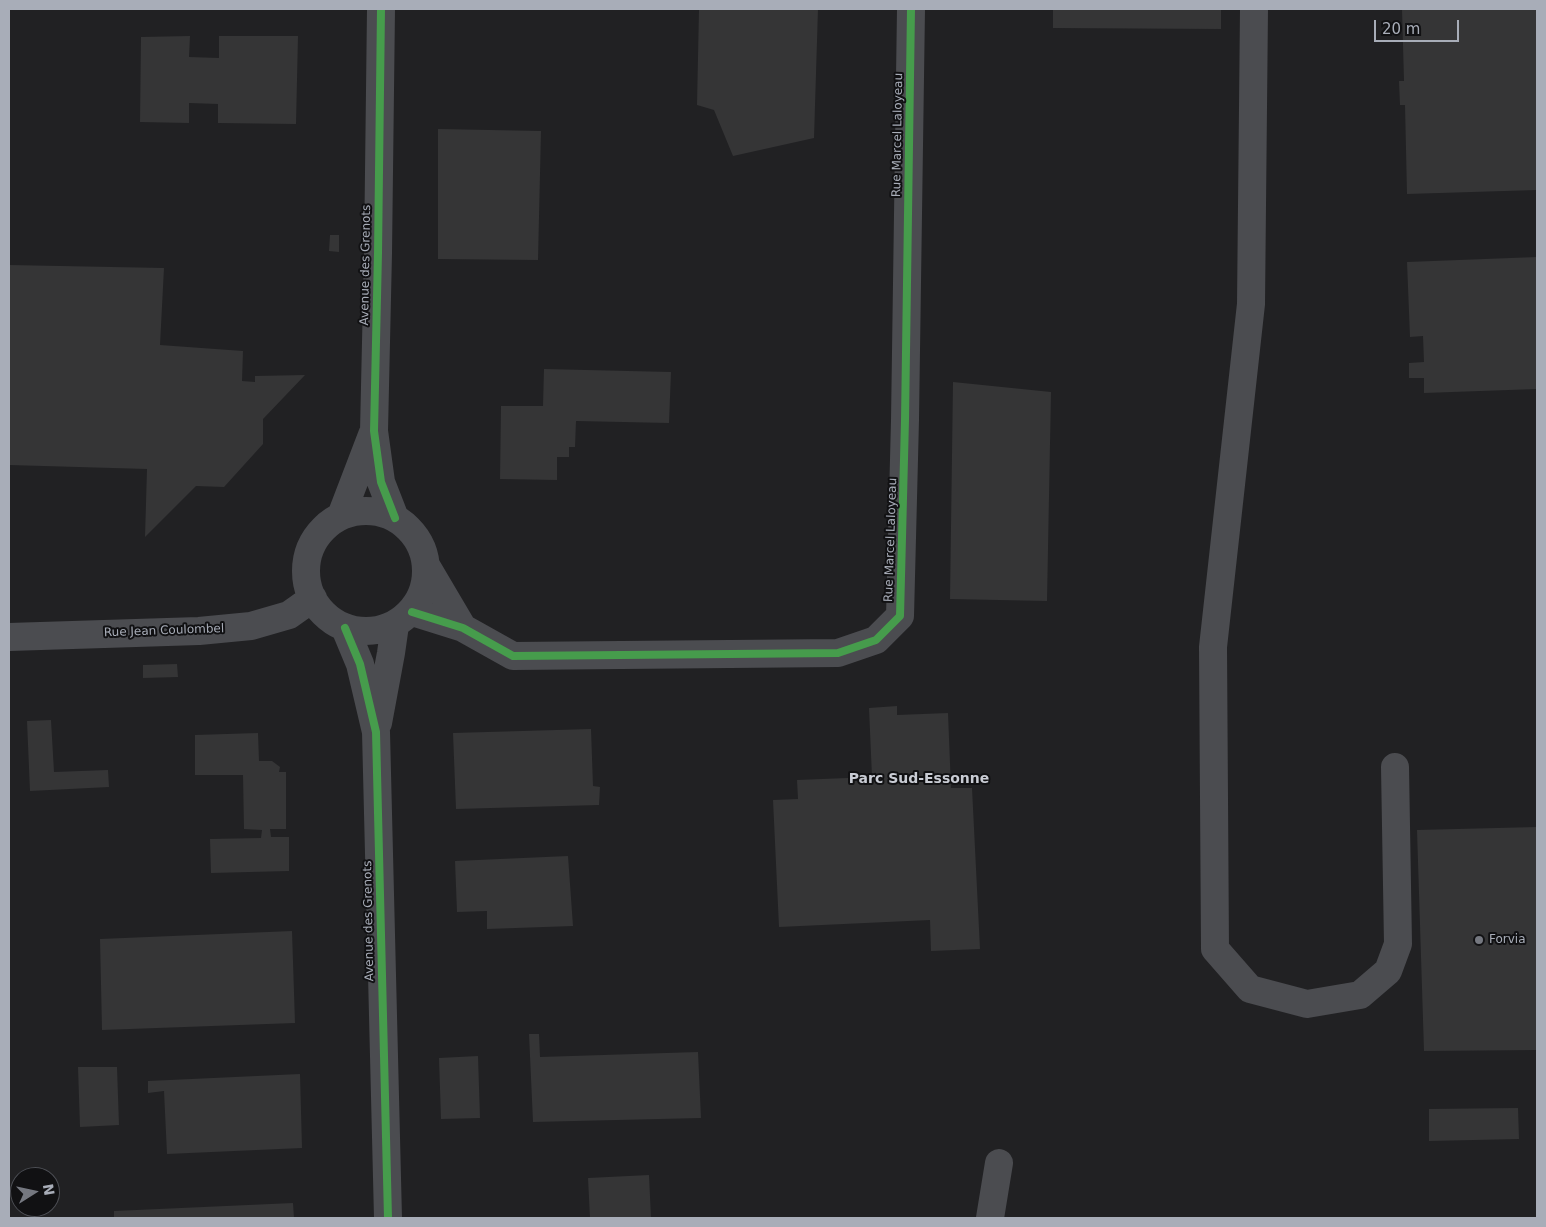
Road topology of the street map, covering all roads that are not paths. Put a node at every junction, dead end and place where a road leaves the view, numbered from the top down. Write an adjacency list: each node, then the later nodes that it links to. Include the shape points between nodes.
1 (380, 9): 4 (street, Avenue des Grenots)
2 (911, 9): 11 (street, Rue Marcel Laloyeau, via 900,616 876,640 838,653 513,656)
3 (1254, 9): 14 (street, via 1251,304 1213,646 1215,949 1250,989 1307,1004 1360,995 1388,970 1398,944)
4 (374, 431): 5 (street, Avenue des Grenots); 6 (street, Avenue des Grenots, via 381,482)
5 (341, 516): 6 (street, via 376,511); 8 (street, via 324,528 312,545 306,565 307,583)
6 (395, 518): 7 (street, via 410,529 421,546)
7 (427, 567): 9 (street, via 422,594); 11 (street)
8 (313, 598): 10 (street, via 326,616); 12 (street, Rue Jean Coulombel, via 289,615 252,626 199,631)
9 (404, 618): 10 (street, via 365,632); 11 (street, Rue Marcel Laloyeau); 13 (street, Avenue des Grenots, via 392,653)
10 (345, 628): 13 (street, Avenue des Grenots, via 360,664)
11 (464, 628)
12 (9, 637)
13 (376, 732): 16 (street, Avenue des Grenots)
14 (1395, 767)
15 (998, 1162): 17 (street)
16 (388, 1218)
17 (990, 1218)

